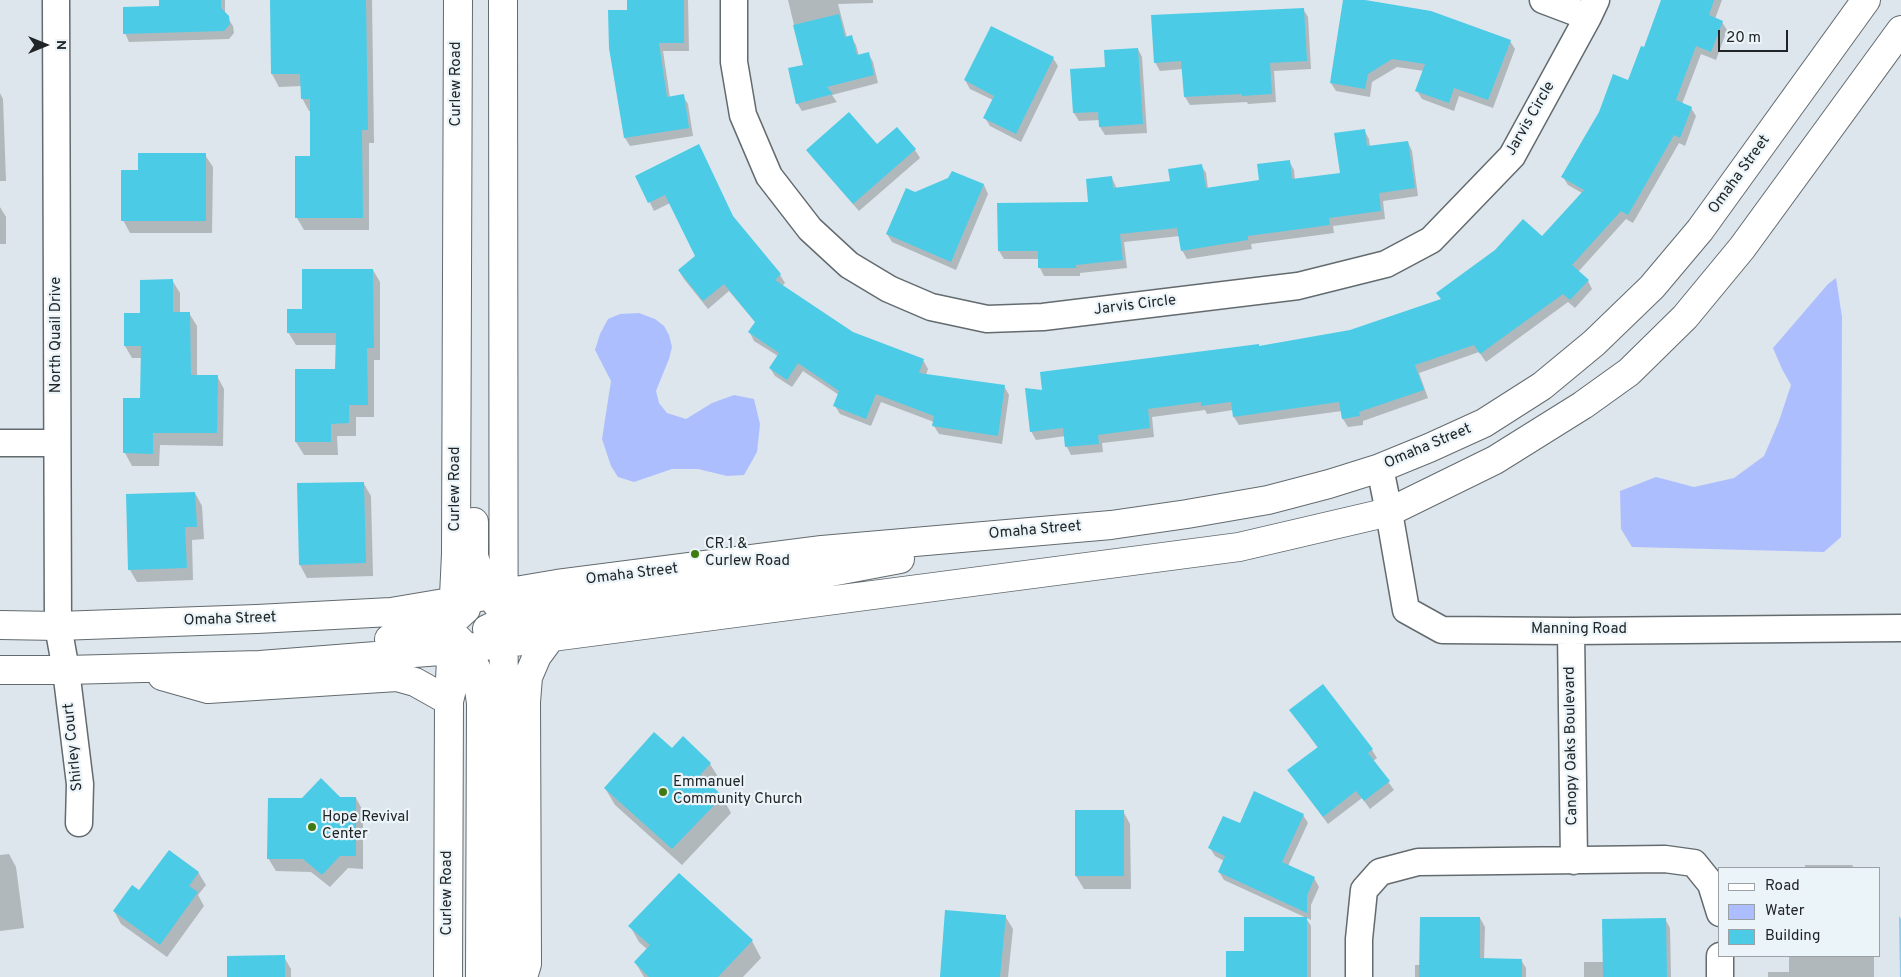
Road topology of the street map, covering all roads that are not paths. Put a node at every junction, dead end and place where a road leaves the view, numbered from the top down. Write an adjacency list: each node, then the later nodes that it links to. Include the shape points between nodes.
1 (56, 0): 10 (street, North Quail Drive)
2 (458, 0): 13 (main road, Curlew Road, via 456,554)
3 (503, 0): 13 (main road, Curlew Road, via 502,558)
4 (734, 0): 7 (street, Jarvis Circle, via 734,62 743,114 769,176 810,229 849,265 889,289 931,307 987,319 1043,317 1298,286 1386,264 1431,240 1512,156)
5 (1543, 0): 7 (street)
6 (1866, 0): 11 (main road, Omaha Street, via 1700,230 1652,287 1607,331 1542,386 1484,422)
7 (1592, 9)
8 (1901, 30): 12 (main road, Omaha Street, via 1742,248 1685,317 1629,372 1495,460)
9 (0, 443): 10 (street)
10 (57, 443): 15 (street, North Quail Drive)
11 (1380, 468): 12 (street, Manning Road); 13 (main road, Omaha Street, via 1268,500 1130,522 822,550 557,584)
12 (1389, 512): 17 (street, Manning Road, via 1406,610 1442,630); 18 (main road, Omaha Street, via 1239,547)
13 (478, 618): 15 (main road, Omaha Street, via 391,612); 18 (main road, Omaha Street); 19 (main road, Omaha Street, via 260,665); 22 (main road, Curlew Road); 28 (main road, via 476,668 481,703); 29 (main road, Curlew Road)
14 (0, 625): 15 (main road, Omaha Street)
15 (58, 626): 21 (street, North Quail Drive)
16 (1901, 628): 17 (street, Manning Road)
17 (1571, 631): 24 (street, Canopy Oaks Boulevard)
18 (551, 637): 30 (main road, via 537,656 528,677 527,964)
19 (134, 668): 21 (main road, Omaha Street); 22 (main road, via 208,689 397,677 415,682)
20 (0, 670): 21 (main road, Omaha Street)
21 (66, 670): 23 (street, Shirley Court, via 80,784)
22 (449, 701): 27 (main road, Curlew Road)
23 (79, 823)
24 (1574, 860): 25 (street, via 1665,859 1694,863 1711,884); 31 (street, via 1418,862 1380,872 1364,890)
25 (1718, 907)
26 (1720, 957): 32 (street)
27 (448, 977)
28 (480, 977)
29 (504, 977)
30 (523, 977)
31 (1359, 977)
32 (1720, 977)

